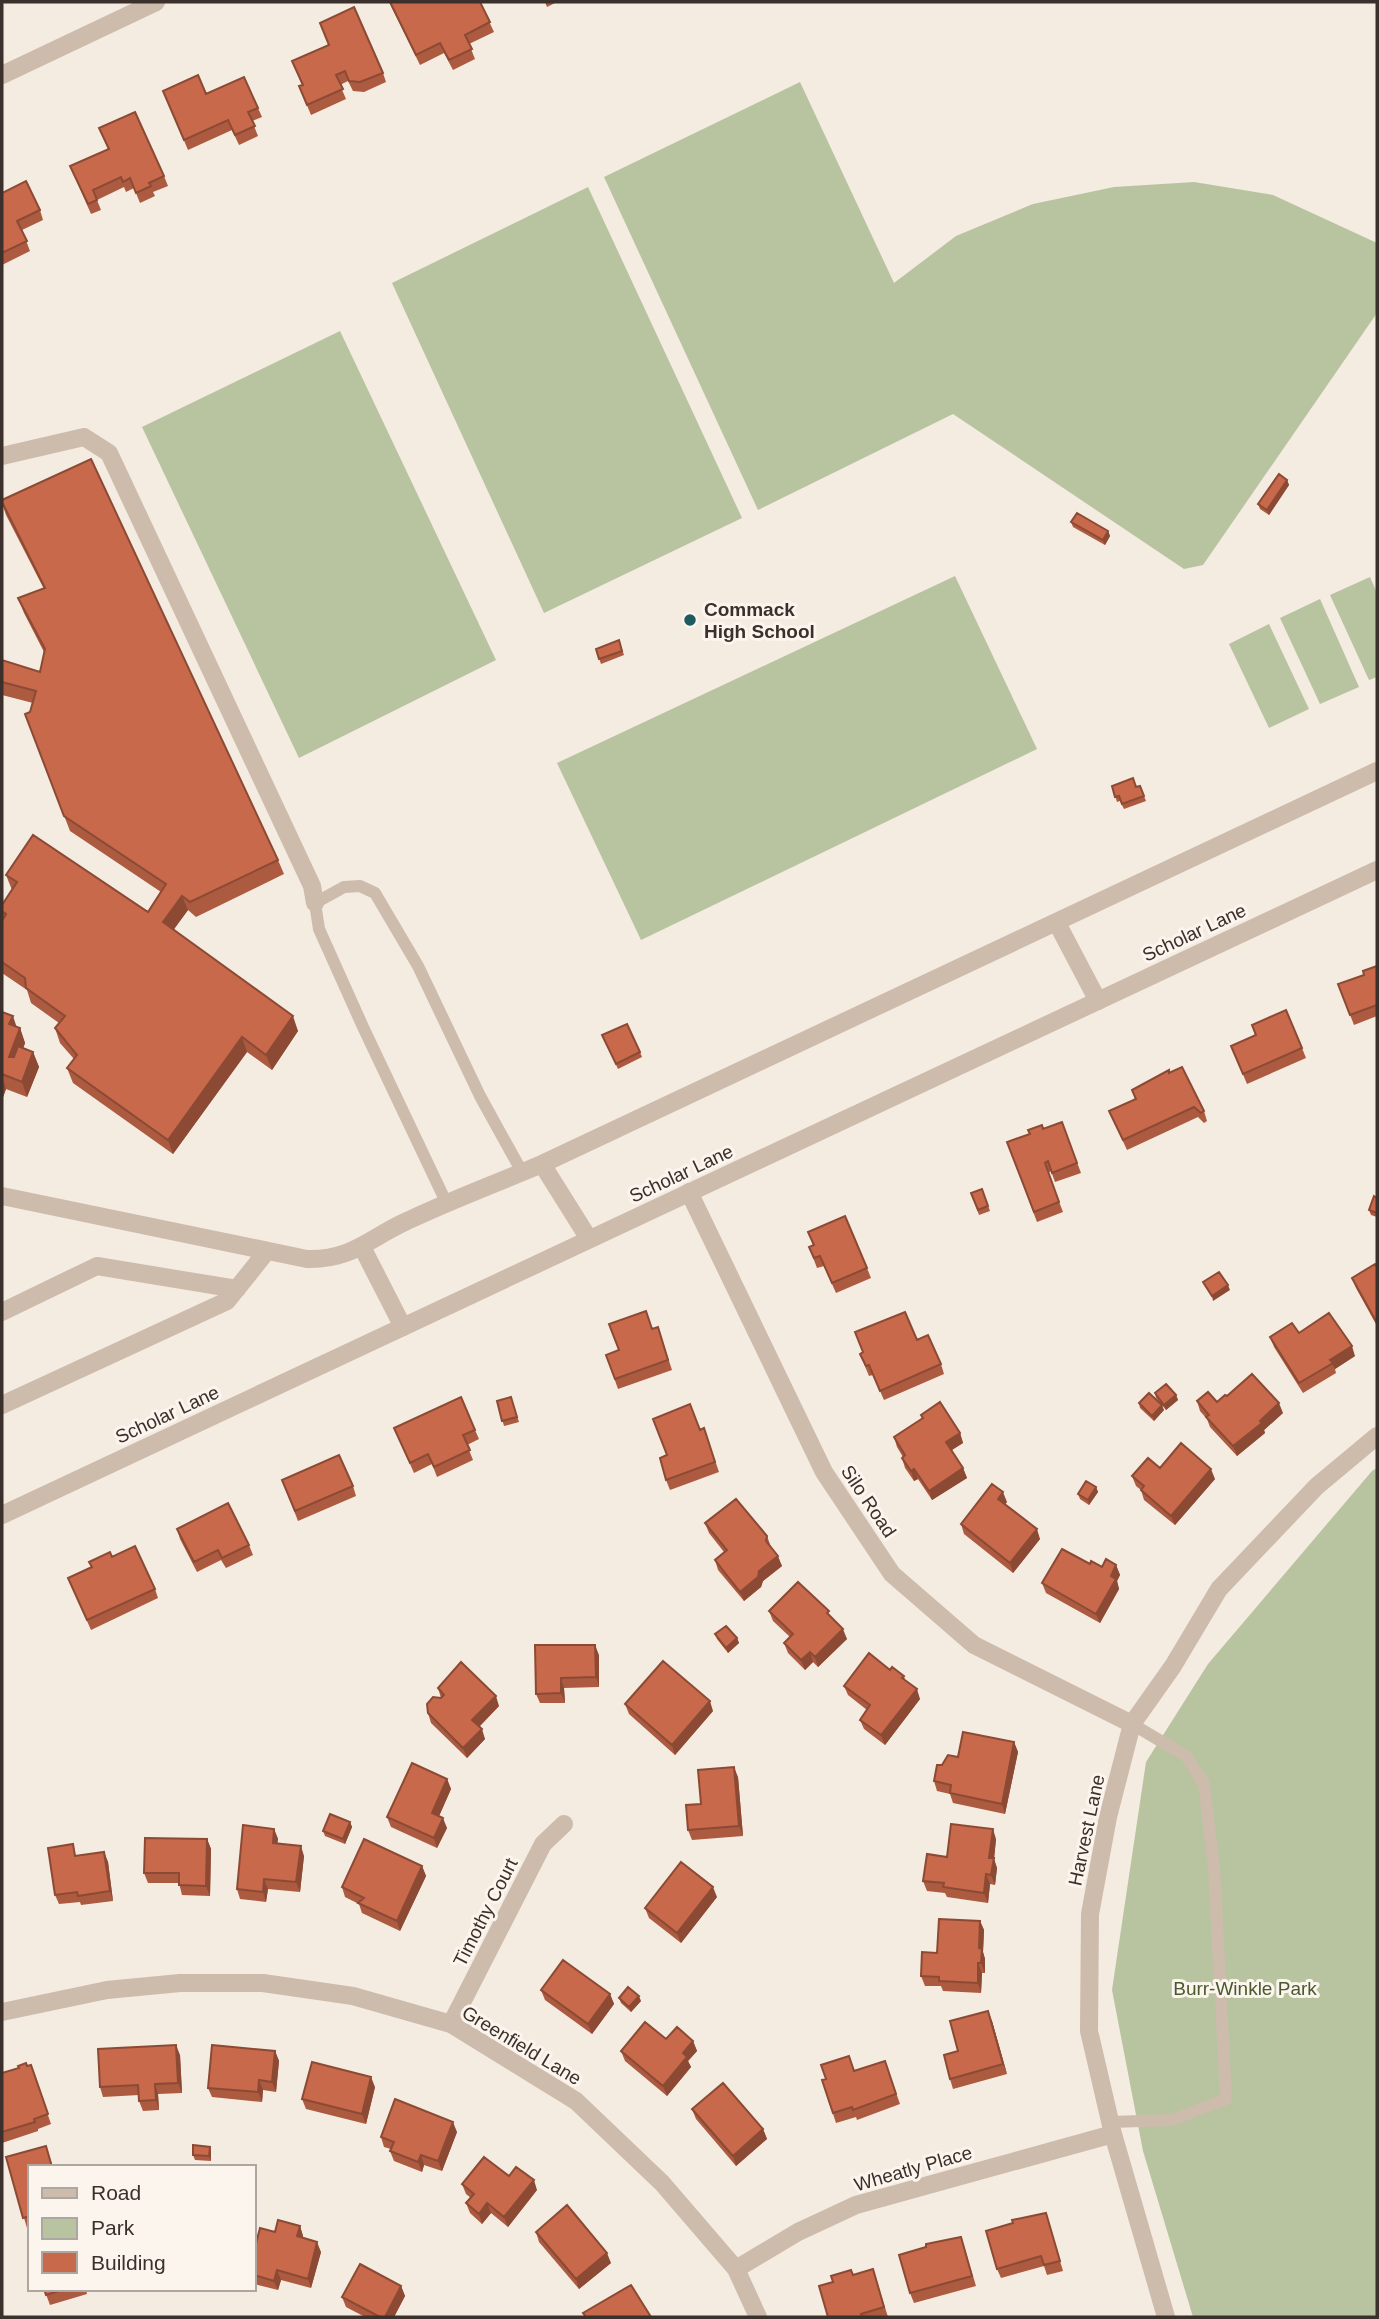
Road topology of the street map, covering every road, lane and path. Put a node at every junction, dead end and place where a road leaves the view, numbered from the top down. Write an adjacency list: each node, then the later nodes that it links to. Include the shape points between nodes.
1 (156, 2): 2 (street)
2 (2, 75)
3 (2, 456): 6 (street, via 84,437 109,453 312,886)
4 (1377, 771): 7 (street)
5 (1377, 870): 8 (street, Scholar Lane)
6 (315, 903): 10 (lane, via 344,887 360,886 375,893 418,966); 13 (lane, via 319,929)
7 (1057, 923): 8 (street); 9 (street)
8 (1098, 1001): 11 (street, Scholar Lane)
9 (542, 1164): 10 (street); 14 (street)
10 (522, 1172): 13 (street)
11 (689, 1192): 14 (street, Scholar Lane); 23 (street, Silo Road, via 824,1472 892,1574 974,1645)
12 (2, 1196): 16 (street)
13 (447, 1204): 15 (street)
14 (589, 1239): 19 (street, Scholar Lane)
15 (362, 1247): 16 (street, via 322,1260); 19 (street)
16 (267, 1251): 17 (street)
17 (237, 1289): 18 (street, via 97,1266); 20 (street, via 227,1301)
18 (2, 1312)
19 (402, 1327): 22 (street, Scholar Lane)
20 (2, 1405)
21 (1377, 1436): 23 (street, Harvest Lane, via 1317,1486 1219,1589)
22 (2, 1515)
23 (1132, 1724): 27 (street, Harvest Lane, via 1090,1914 1089,2032); 27 (lane, via 1186,1756 1204,1784 1226,2099 1172,2120)
24 (564, 1824): 26 (street, Timothy Court, via 543,1844)
25 (2, 2012): 26 (street, Greenfield Lane, via 107,1990 180,1983 263,1983 354,1996)
26 (451, 2024): 28 (street, Greenfield Lane, via 576,2101 662,2183)
27 (1112, 2128): 28 (street, Wheatly Place, via 856,2206); 30 (street, Harvest Lane)
28 (736, 2269): 29 (street, Greenfield Lane)
29 (758, 2317)
30 (1166, 2317)

